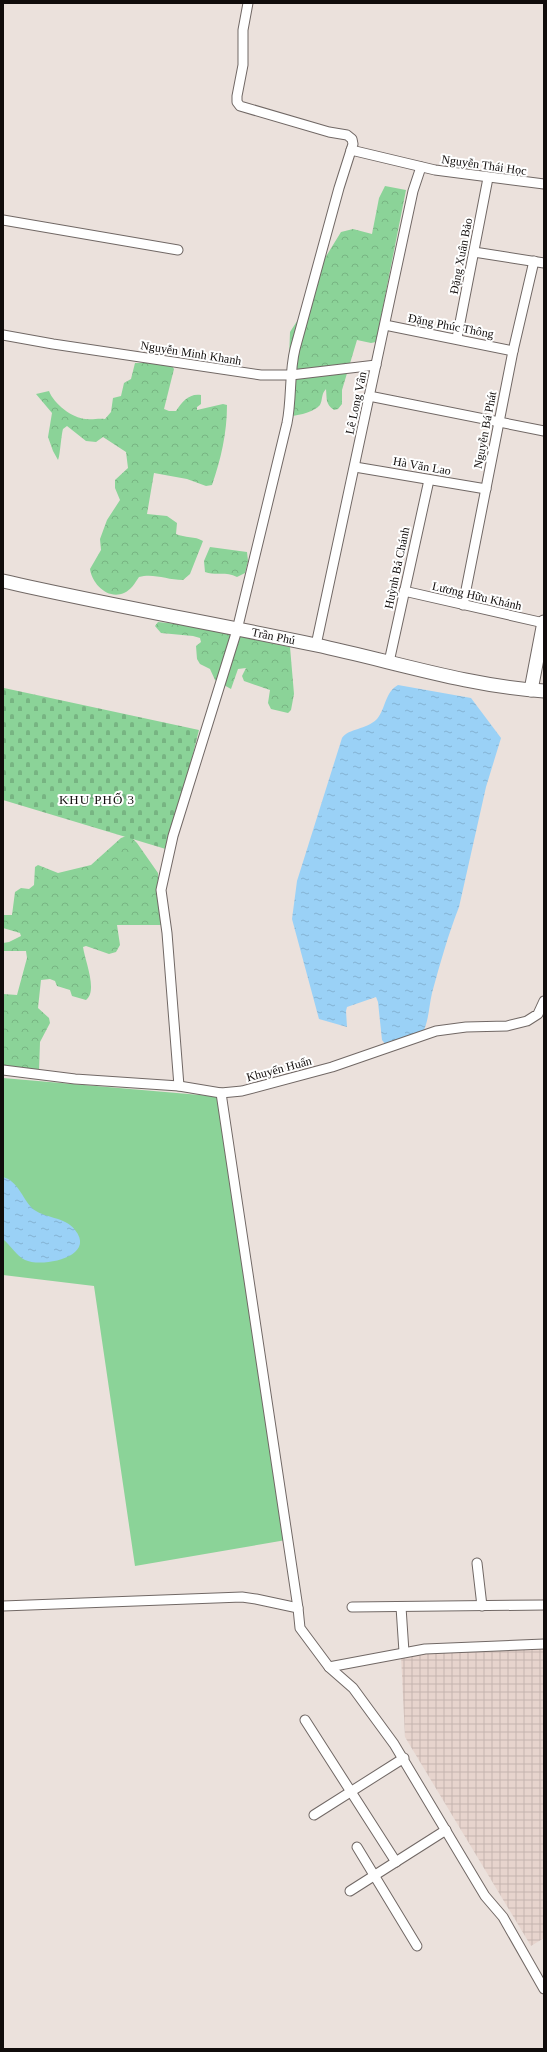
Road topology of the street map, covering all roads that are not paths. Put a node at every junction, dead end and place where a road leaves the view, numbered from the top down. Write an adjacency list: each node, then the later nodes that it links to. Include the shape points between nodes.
1 (248, 3): 2 (street, via 237,102 240,106 347,135 352,139)
2 (351, 150): 3 (street, Nguyễn Thái Học); 16 (street, via 295,349)
3 (421, 167): 4 (street, Nguyễn Thái Học); 11 (street, Lê Long Vân, via 413,191)
4 (488, 178): 5 (street, Nguyễn Thái Học); 8 (street, Đặng Xuân Bảo)
5 (544, 184)
6 (3, 220): 7 (street)
7 (178, 250)
8 (474, 252): 9 (street); 13 (street, Đặng Xuân Bảo)
9 (534, 261): 10 (street); 14 (street, Nguyễn Bá Phát)
10 (544, 263)
11 (385, 325): 13 (street, Đặng Phúc Thông); 15 (street, Lê Long Vân)
12 (3, 334): 16 (street, Nguyễn Minh Khanh, via 241,373)
13 (457, 338): 14 (street, Đặng Phúc Thông)
14 (513, 351): 18 (street, Nguyễn Bá Phát)
15 (376, 365): 16 (street, Nguyễn Minh Khanh); 17 (street, Lê Long Vân)
16 (291, 375): 27 (street, via 290,409)
17 (369, 396): 18 (street); 20 (street, Lê Long Vân)
18 (499, 421): 19 (street); 22 (street, Nguyễn Bá Phát)
19 (544, 431)
20 (355, 466): 21 (street, Hà Văn Lao); 28 (street, Lê Long Vân)
21 (429, 480): 22 (street, Hà Văn Lao); 24 (street, Huỳnh Bá Chánh)
22 (486, 489): 25 (street, Nguyễn Bá Phát)
23 (3, 581): 27 (main road, Trần Phú)
24 (404, 591): 25 (street, Lương Hữu Khánh); 29 (street, Huỳnh Bá Chánh)
25 (463, 605): 26 (street, Lương Hữu Khánh)
26 (544, 622): 30 (main road)
27 (237, 630): 28 (main road, Trần Phú); 33 (street, via 173,836 161,890 167,933)
28 (316, 645): 29 (main road, Trần Phú)
29 (389, 662): 30 (main road, Trần Phú, via 491,685)
30 (538, 690)
31 (544, 1003): 34 (street, Khuyển Huấn, via 538,1014 527,1022 507,1026 436,1031 378,1052 279,1082 248,1090)
32 (3, 1070): 33 (street, Khuyển Huấn, via 75,1079)
33 (179, 1086): 34 (street, Khuyển Huấn)
34 (221, 1093): 41 (street)
35 (477, 1563): 38 (street)
36 (544, 1605): 38 (street)
37 (3, 1606): 41 (street, via 242,1598)
38 (482, 1606): 40 (street)
39 (352, 1607): 40 (street)
40 (401, 1607): 43 (street)
41 (298, 1608): 44 (street, via 300,1628)
42 (544, 1644): 43 (street, via 452,1646)
43 (404, 1652): 44 (street)
44 (329, 1667): 46 (street, via 353,1688)
45 (305, 1720): 47 (street)
46 (404, 1758): 47 (street); 49 (street)
47 (351, 1792): 48 (street); 51 (street)
48 (314, 1815)
49 (446, 1830): 51 (street); 55 (street, via 485,1896 503,1917)
50 (357, 1847): 52 (street)
51 (396, 1862): 52 (street)
52 (374, 1876): 53 (street); 54 (street)
53 (350, 1891)
54 (417, 1946)
55 (544, 1989)

